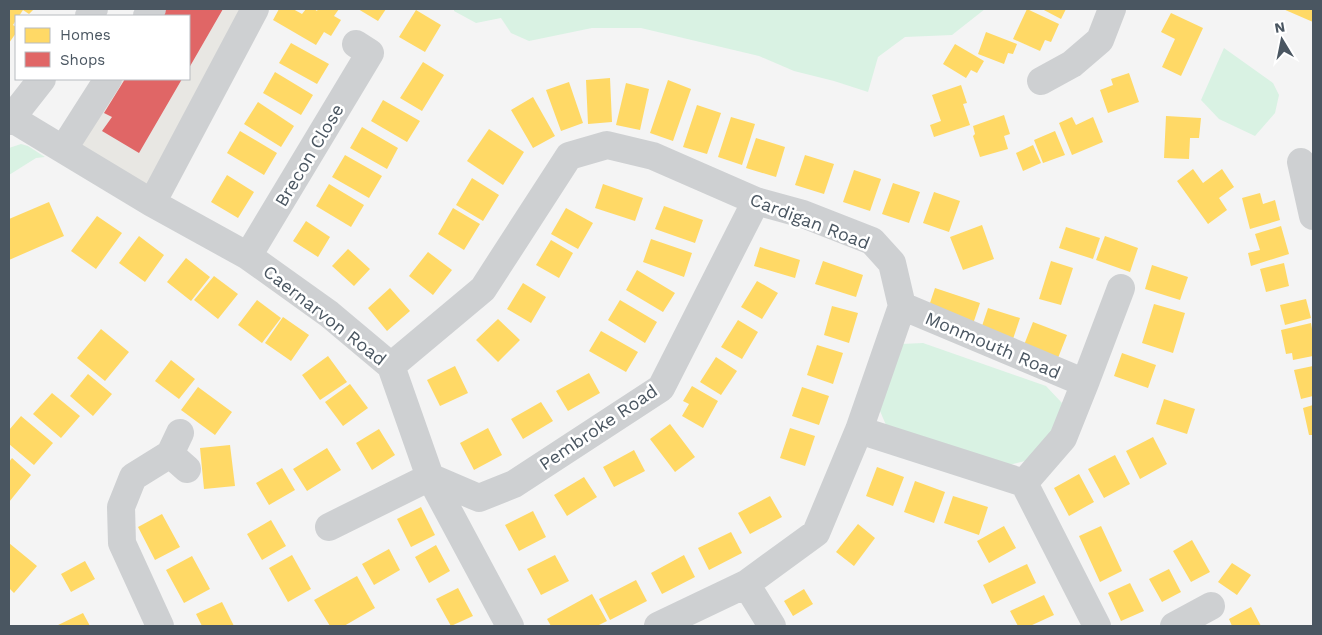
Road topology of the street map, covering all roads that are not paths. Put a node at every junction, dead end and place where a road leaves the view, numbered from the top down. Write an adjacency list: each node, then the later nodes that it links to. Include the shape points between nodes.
1 (255, 9): 12 (street)
2 (1112, 9): 6 (street, via 1100,40 1072,64)
3 (372, 53): 13 (street, Brecon Close)
4 (41, 80): 7 (street)
5 (107, 80): 8 (street)
6 (1041, 81)
7 (10, 120): 8 (street, Caernarvon Road)
8 (64, 148): 12 (street, Caernarvon Road)
9 (1301, 162): 10 (street)
10 (1312, 198)
11 (756, 201): 15 (street, Cardigan Road, via 803,214 872,241 892,263); 16 (street, Cardigan Road, via 653,156 607,145 569,156 482,289); 20 (street, Pembroke Road, via 661,388 514,484 479,498)
12 (152, 203): 13 (street, Caernarvon Road)
13 (248, 256): 16 (street, Caernarvon Road, via 329,314)
14 (1121, 288): 17 (street)
15 (902, 306): 17 (street, Monmouth Road); 18 (street)
16 (391, 366): 20 (street, Caernarvon Road)
17 (1085, 384): 21 (street, via 1063,438)
18 (858, 430): 21 (street); 23 (street, via 816,533)
19 (179, 452): 24 (street, via 133,477 121,507 122,543)
20 (430, 477): 22 (street); 25 (street, Caernarvon Road)
21 (1024, 483): 28 (street)
22 (329, 528)
23 (746, 584): 26 (street); 27 (street)
24 (160, 626)
25 (510, 626)
26 (658, 626)
27 (772, 626)
28 (1097, 626)

